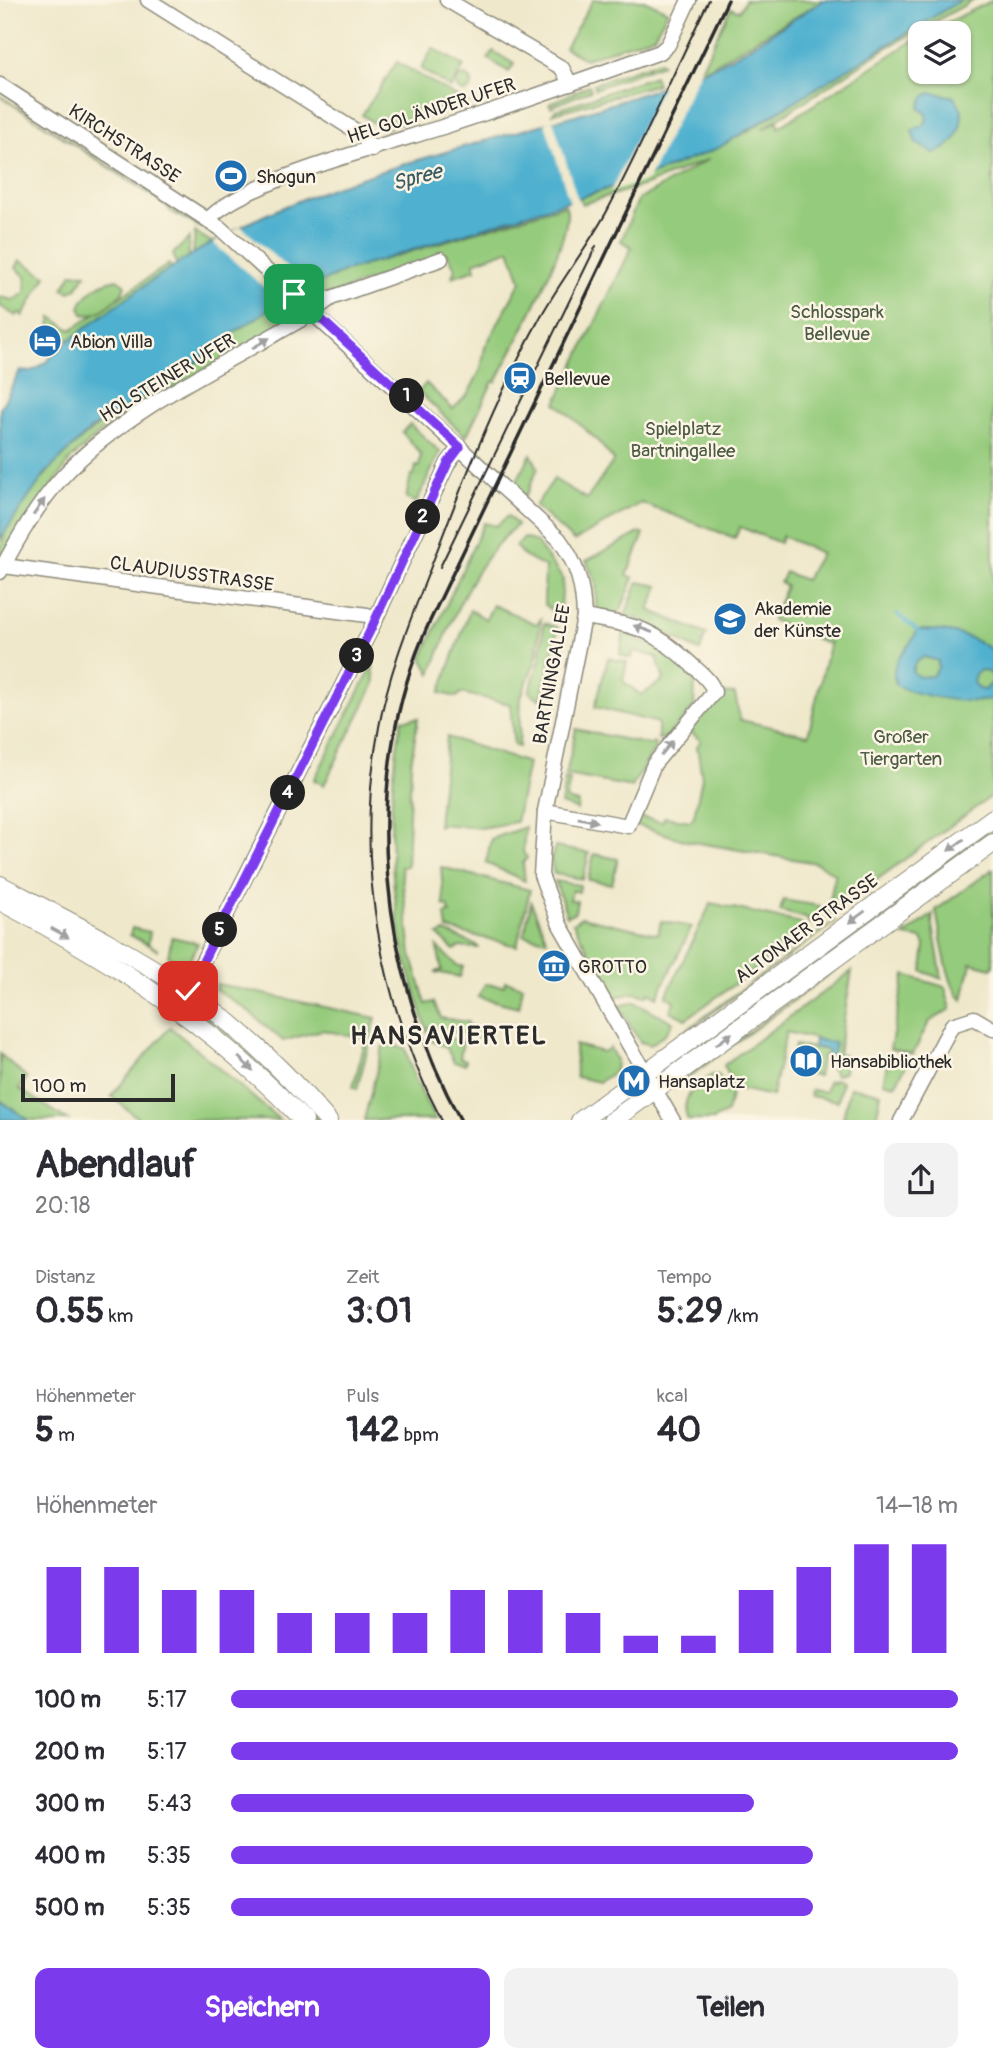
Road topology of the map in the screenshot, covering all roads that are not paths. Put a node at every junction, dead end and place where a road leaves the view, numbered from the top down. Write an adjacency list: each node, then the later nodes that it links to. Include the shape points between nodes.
1 (148, 0): 6 (street, via 362,135)
2 (447, 0): 4 (street, via 562,68)
3 (689, 0): 4 (street, HELGOLÄNDER UFER, via 668,45 660,52)
4 (570, 84): 6 (street, HELGOLÄNDER UFER)
5 (0, 85): 7 (street, KIRCHSTRASSE)
6 (372, 150): 7 (street, HELGOLÄNDER UFER, via 289,176 221,208)
7 (209, 219): 9 (street, KIRCHSTRASSE)
8 (441, 259): 10 (street, HOLSTEINER UFER, via 331,298)
9 (294, 294): 10 (street, BARTNINGALLEE)
10 (312, 310): 11 (street, BARTNINGALLEE); 12 (street, HOLSTEINER UFER, one-way to 10, via 45,498 98,442)
11 (460, 447): 13 (street, BARTNINGALLEE, via 565,548 583,585); 14 (street, via 448,463)
12 (2, 569): 14 (street, CLAUDIUSSTRASSE)
13 (584, 617): 15 (street, BARTNINGALLEE); 15 (street, one-way to 13, via 628,826 654,764 715,692 708,680 659,636 623,623)
14 (376, 619): 20 (street)
15 (545, 811): 23 (street, BARTNINGALLEE, via 540,858 547,897)
16 (993, 818): 23 (main road, ALTONAER STRASSE, one-way to 23)
17 (993, 844): 24 (main road, one-way to 17)
18 (0, 885): 20 (main road)
19 (0, 901): 21 (main road, one-way to 21, via 124,970)
20 (188, 991): 21 (street); 26 (main road, via 264,1054)
21 (179, 1008): 25 (main road, one-way to 25, via 230,1049)
22 (993, 1030): 30 (street, via 974,1018 952,1025)
23 (644, 1072): 24 (street); 27 (main road, ALTONAER STRASSE)
24 (654, 1090): 28 (main road); 29 (street)
25 (303, 1120)
26 (327, 1120)
27 (581, 1120)
28 (613, 1120)
29 (672, 1120)
30 (902, 1120)

